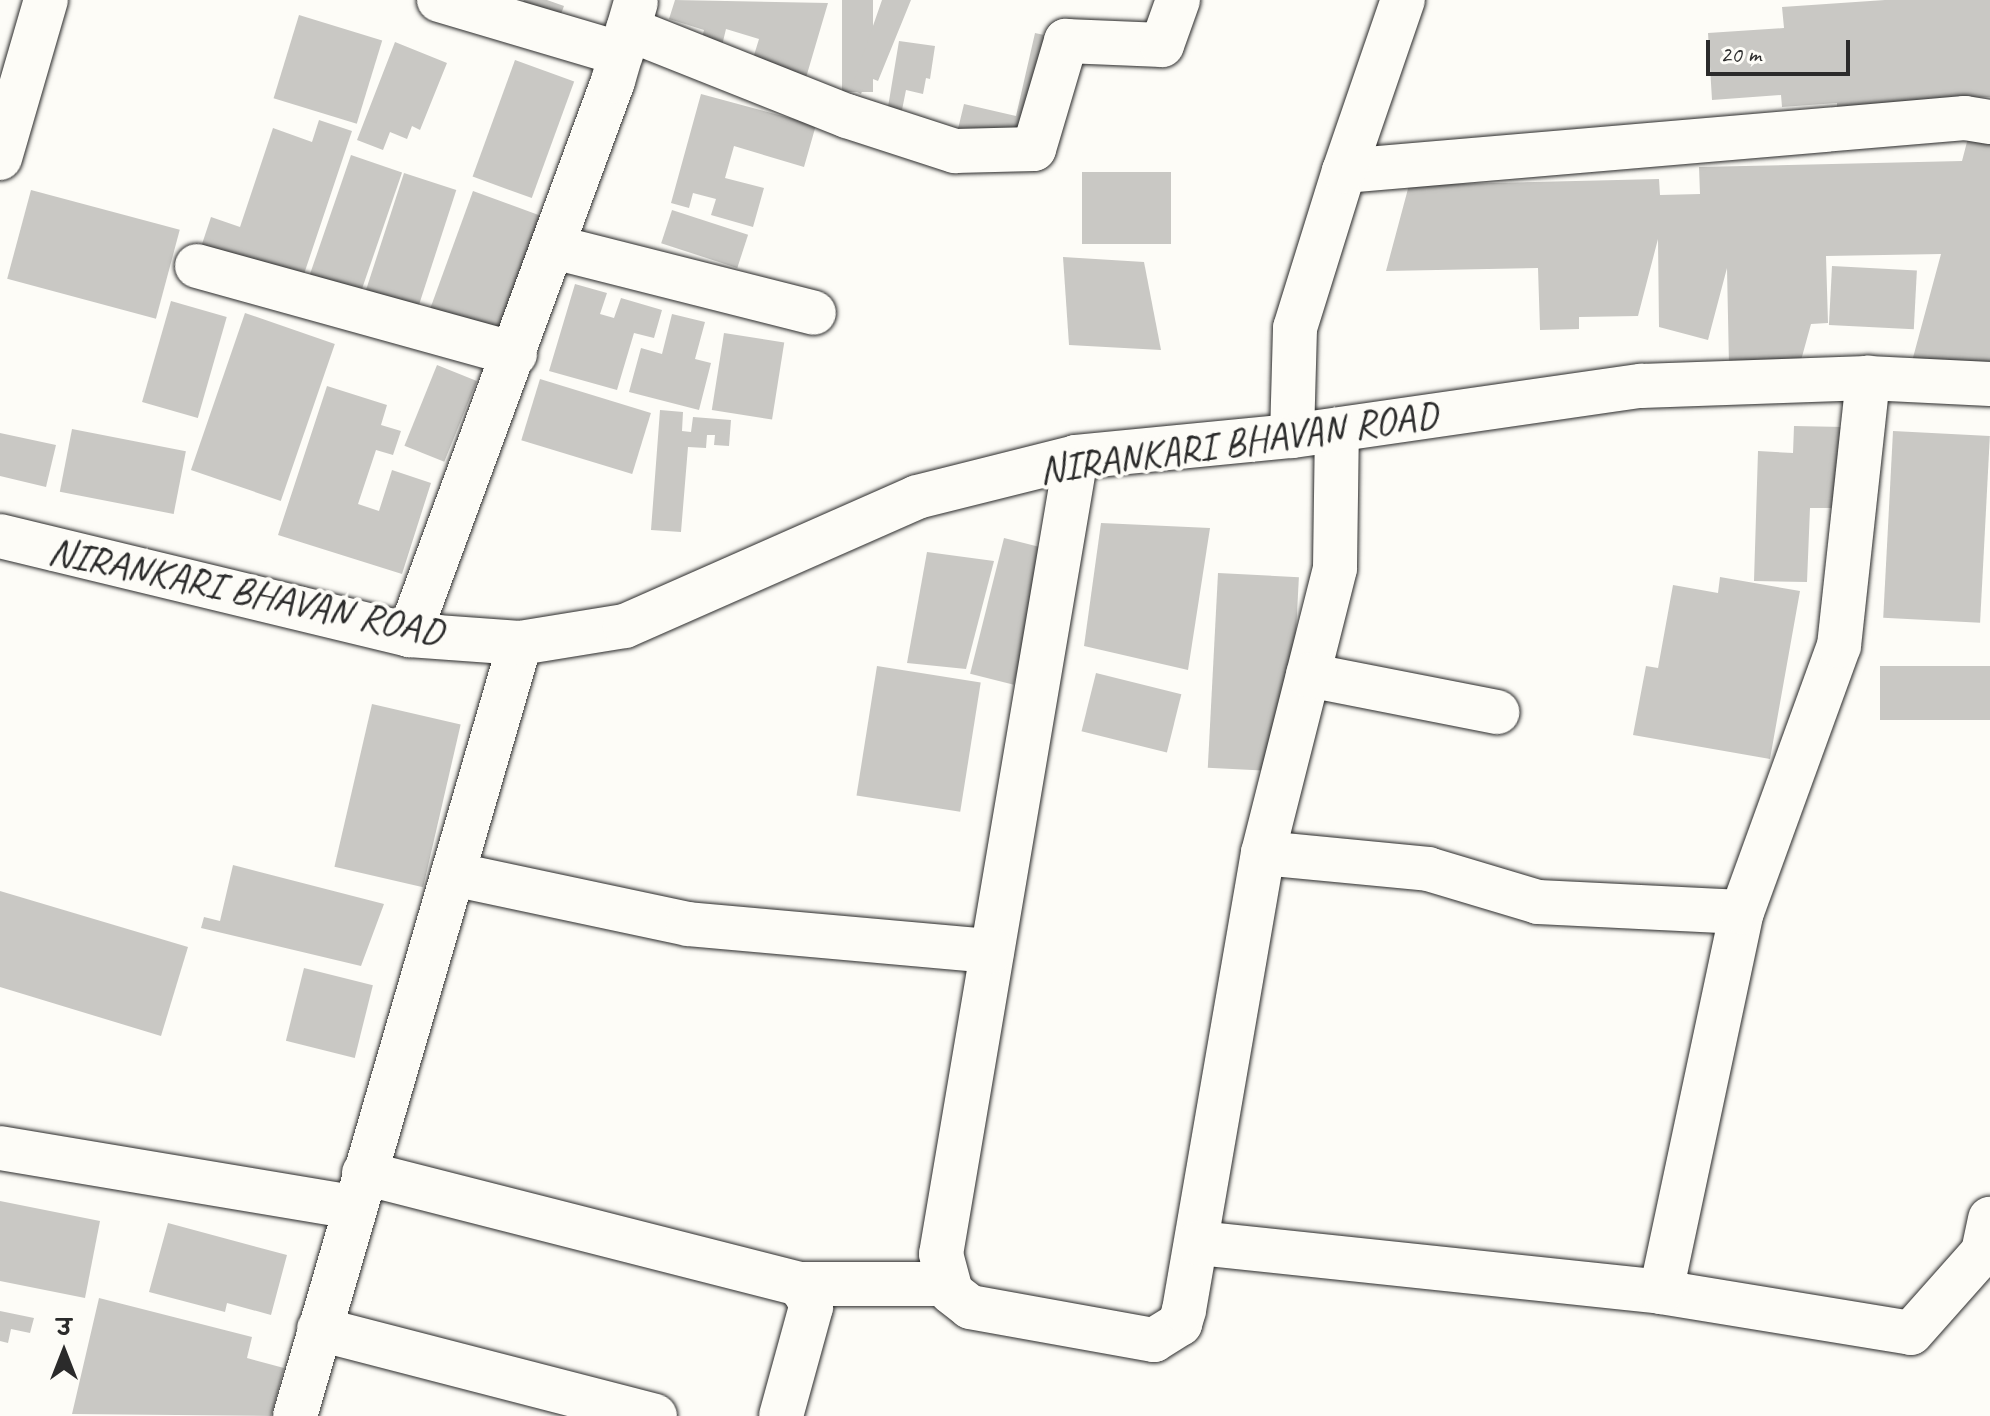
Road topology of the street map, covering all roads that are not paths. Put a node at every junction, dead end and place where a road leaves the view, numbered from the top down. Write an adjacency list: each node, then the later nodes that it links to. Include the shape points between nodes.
1 (46, 0): 7 (street)
2 (439, 0): 5 (street)
3 (1178, 0): 5 (street, via 1162,45 1066,41 1034,149 955,151 847,116)
4 (1403, 0): 8 (street)
5 (629, 28): 9 (street)
6 (1990, 122): 8 (street, via 1965,118)
7 (0, 158)
8 (1344, 171): 16 (street, via 1295,328)
9 (554, 247): 11 (street); 12 (street)
10 (197, 266): 12 (street)
11 (814, 313)
12 (515, 354): 19 (street)
13 (1868, 378): 14 (street, NIRANKARI BHAVAN ROAD); 15 (street, NIRANKARI BHAVAN ROAD, via 1641,386); 25 (street, via 1839,646)
14 (1990, 384)
15 (1337, 430): 16 (street, NIRANKARI BHAVAN ROAD); 21 (street, via 1335,568)
16 (1292, 436): 17 (street, NIRANKARI BHAVAN ROAD)
17 (1076, 457): 20 (street, NIRANKARI BHAVAN ROAD, via 917,497 625,626); 26 (street)
18 (0, 536): 19 (street, NIRANKARI BHAVAN ROAD)
19 (409, 635): 20 (street, NIRANKARI BHAVAN ROAD)
20 (520, 643): 24 (street)
21 (1308, 675): 22 (street); 23 (street)
22 (1497, 712)
23 (1263, 853): 25 (street, via 1428,869 1538,902); 30 (street)
24 (453, 874): 26 (street, via 688,924); 28 (street)
25 (1742, 912): 33 (street)
26 (992, 951): 32 (street, via 941,1254)
27 (0, 1148): 28 (street)
28 (359, 1190): 31 (street); 34 (street)
29 (1990, 1219): 33 (street, via 1983,1252 1911,1333)
30 (1198, 1243): 32 (street, via 1180,1324 1154,1340 970,1307); 33 (street)
31 (798, 1284): 32 (street); 37 (street, via 811,1307)
32 (948, 1284)
33 (1661, 1292)
34 (319, 1329): 35 (street); 36 (street)
35 (295, 1416)
36 (655, 1416)
37 (781, 1416)

